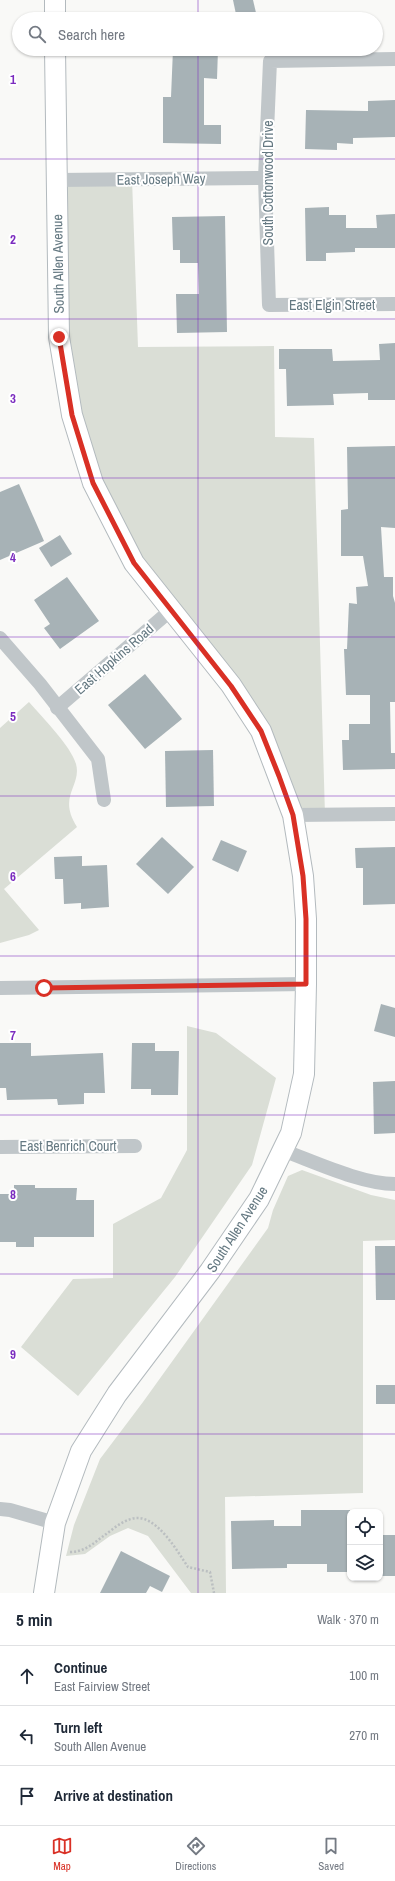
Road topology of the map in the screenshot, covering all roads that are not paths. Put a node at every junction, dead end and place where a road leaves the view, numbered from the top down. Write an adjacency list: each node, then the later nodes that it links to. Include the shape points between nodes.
1 (55, 0): 2 (street)
2 (55, 12)
3 (55, 56): 6 (street, South Allen Avenue)
4 (395, 59): 5 (street, South Cottonwood Drive, via 270,61)
5 (265, 178): 6 (street, East Joseph Way); 8 (street, South Cottonwood Drive)
6 (57, 180): 9 (street, South Allen Avenue, via 59,337 72,415 93,483 134,563)
7 (395, 304): 8 (street, East Elgin Street)
8 (269, 305)
9 (171, 610): 11 (street, East Hopkins Road); 14 (street, South Allen Avenue, via 231,686 261,731)
10 (0, 638): 11 (street)
11 (57, 708): 12 (street, via 98,759)
12 (104, 800)
13 (395, 814): 14 (street)
14 (293, 815): 15 (street, South Allen Avenue, via 303,876)
15 (306, 984): 16 (street); 19 (street, South Allen Avenue, via 304,1074 291,1133)
16 (0, 988)
17 (136, 1146): 18 (street, East Benrich Court)
18 (0, 1147)
19 (282, 1150): 20 (street, via 346,1173 384,1184); 22 (street, South Allen Avenue, via 259,1199 210,1271 117,1394 81,1451)
20 (395, 1184)
21 (0, 1509): 22 (street)
22 (55, 1523): 23 (street, South Allen Avenue)
23 (44, 1593)

